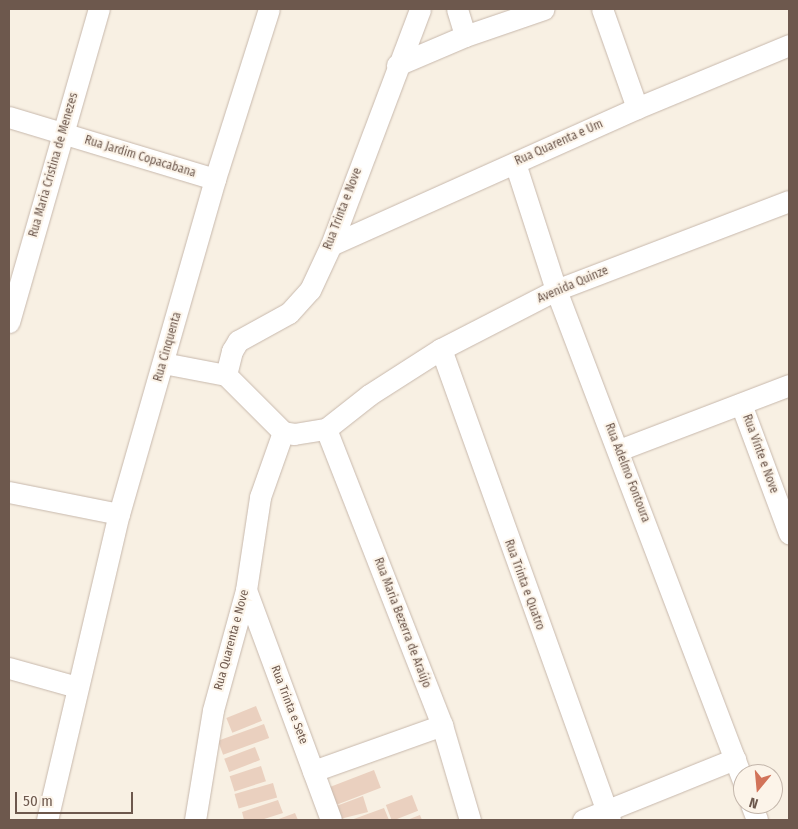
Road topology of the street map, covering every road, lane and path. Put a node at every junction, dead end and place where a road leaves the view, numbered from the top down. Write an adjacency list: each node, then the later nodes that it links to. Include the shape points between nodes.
1 (99, 9): 12 (street, Rua Maria Cristina de Menezes)
2 (270, 9): 14 (street, Rua Cinquenta)
3 (420, 9): 9 (street, Rua Trinta e Nove)
4 (457, 9): 7 (street)
5 (544, 9): 7 (street)
6 (602, 9): 10 (street)
7 (465, 36): 9 (street)
8 (789, 45): 10 (street, Rua Quarenta e Um)
9 (396, 66): 16 (street, Rua Trinta e Nove)
10 (637, 108): 13 (street, Rua Quarenta e Um)
11 (9, 117): 12 (street, Rua Jardim Copacabana)
12 (63, 133): 14 (street, Rua Jardim Copacabana); 18 (street, Rua Maria Cristina de Menezes)
13 (515, 163): 16 (street, Rua Quarenta e Um); 17 (street, Rua Adelmo Fontoura)
14 (214, 179): 20 (street, Rua Cinquenta)
15 (789, 201): 17 (street, Avenida Quinze)
16 (331, 245): 21 (street, Rua Trinta e Nove, via 300,304 238,341)
17 (556, 290): 19 (street, Avenida Quinze); 26 (street, Rua Adelmo Fontoura)
18 (9, 322)
19 (441, 349): 24 (street, Avenida Quinze, via 369,395); 37 (street, Rua Trinta e Quatro)
20 (164, 363): 21 (street); 28 (street, Rua Cinquenta)
21 (226, 375): 25 (street)
22 (789, 384): 23 (street)
23 (741, 404): 26 (street); 29 (street, Rua Vinte e Nove)
24 (326, 429): 25 (street, via 294,434); 33 (street, Rua Maria Bezerra de Araújo)
25 (283, 432): 30 (street, Rua Quarenta e Nove, via 260,497)
26 (619, 450): 34 (street, Rua Adelmo Fontoura)
27 (9, 492): 28 (street)
28 (119, 514): 32 (street, Rua Cinquenta)
29 (789, 533)
30 (246, 590): 36 (street, Rua Trinta e Sete); 39 (street, Rua Quarenta e Nove, via 213,710)
31 (9, 668): 32 (street)
32 (77, 688): 38 (street, Rua Cinquenta)
33 (442, 725): 36 (street); 41 (street, Rua Maria Bezerra de Araújo)
34 (735, 759): 35 (street, Rua Adelmo Fontoura); 37 (street)
35 (737, 764)
36 (314, 771): 40 (street, Rua Trinta e Sete)
37 (608, 816): 42 (street)
38 (46, 820)
39 (195, 820)
40 (331, 820)
41 (470, 820)
42 (583, 820)

